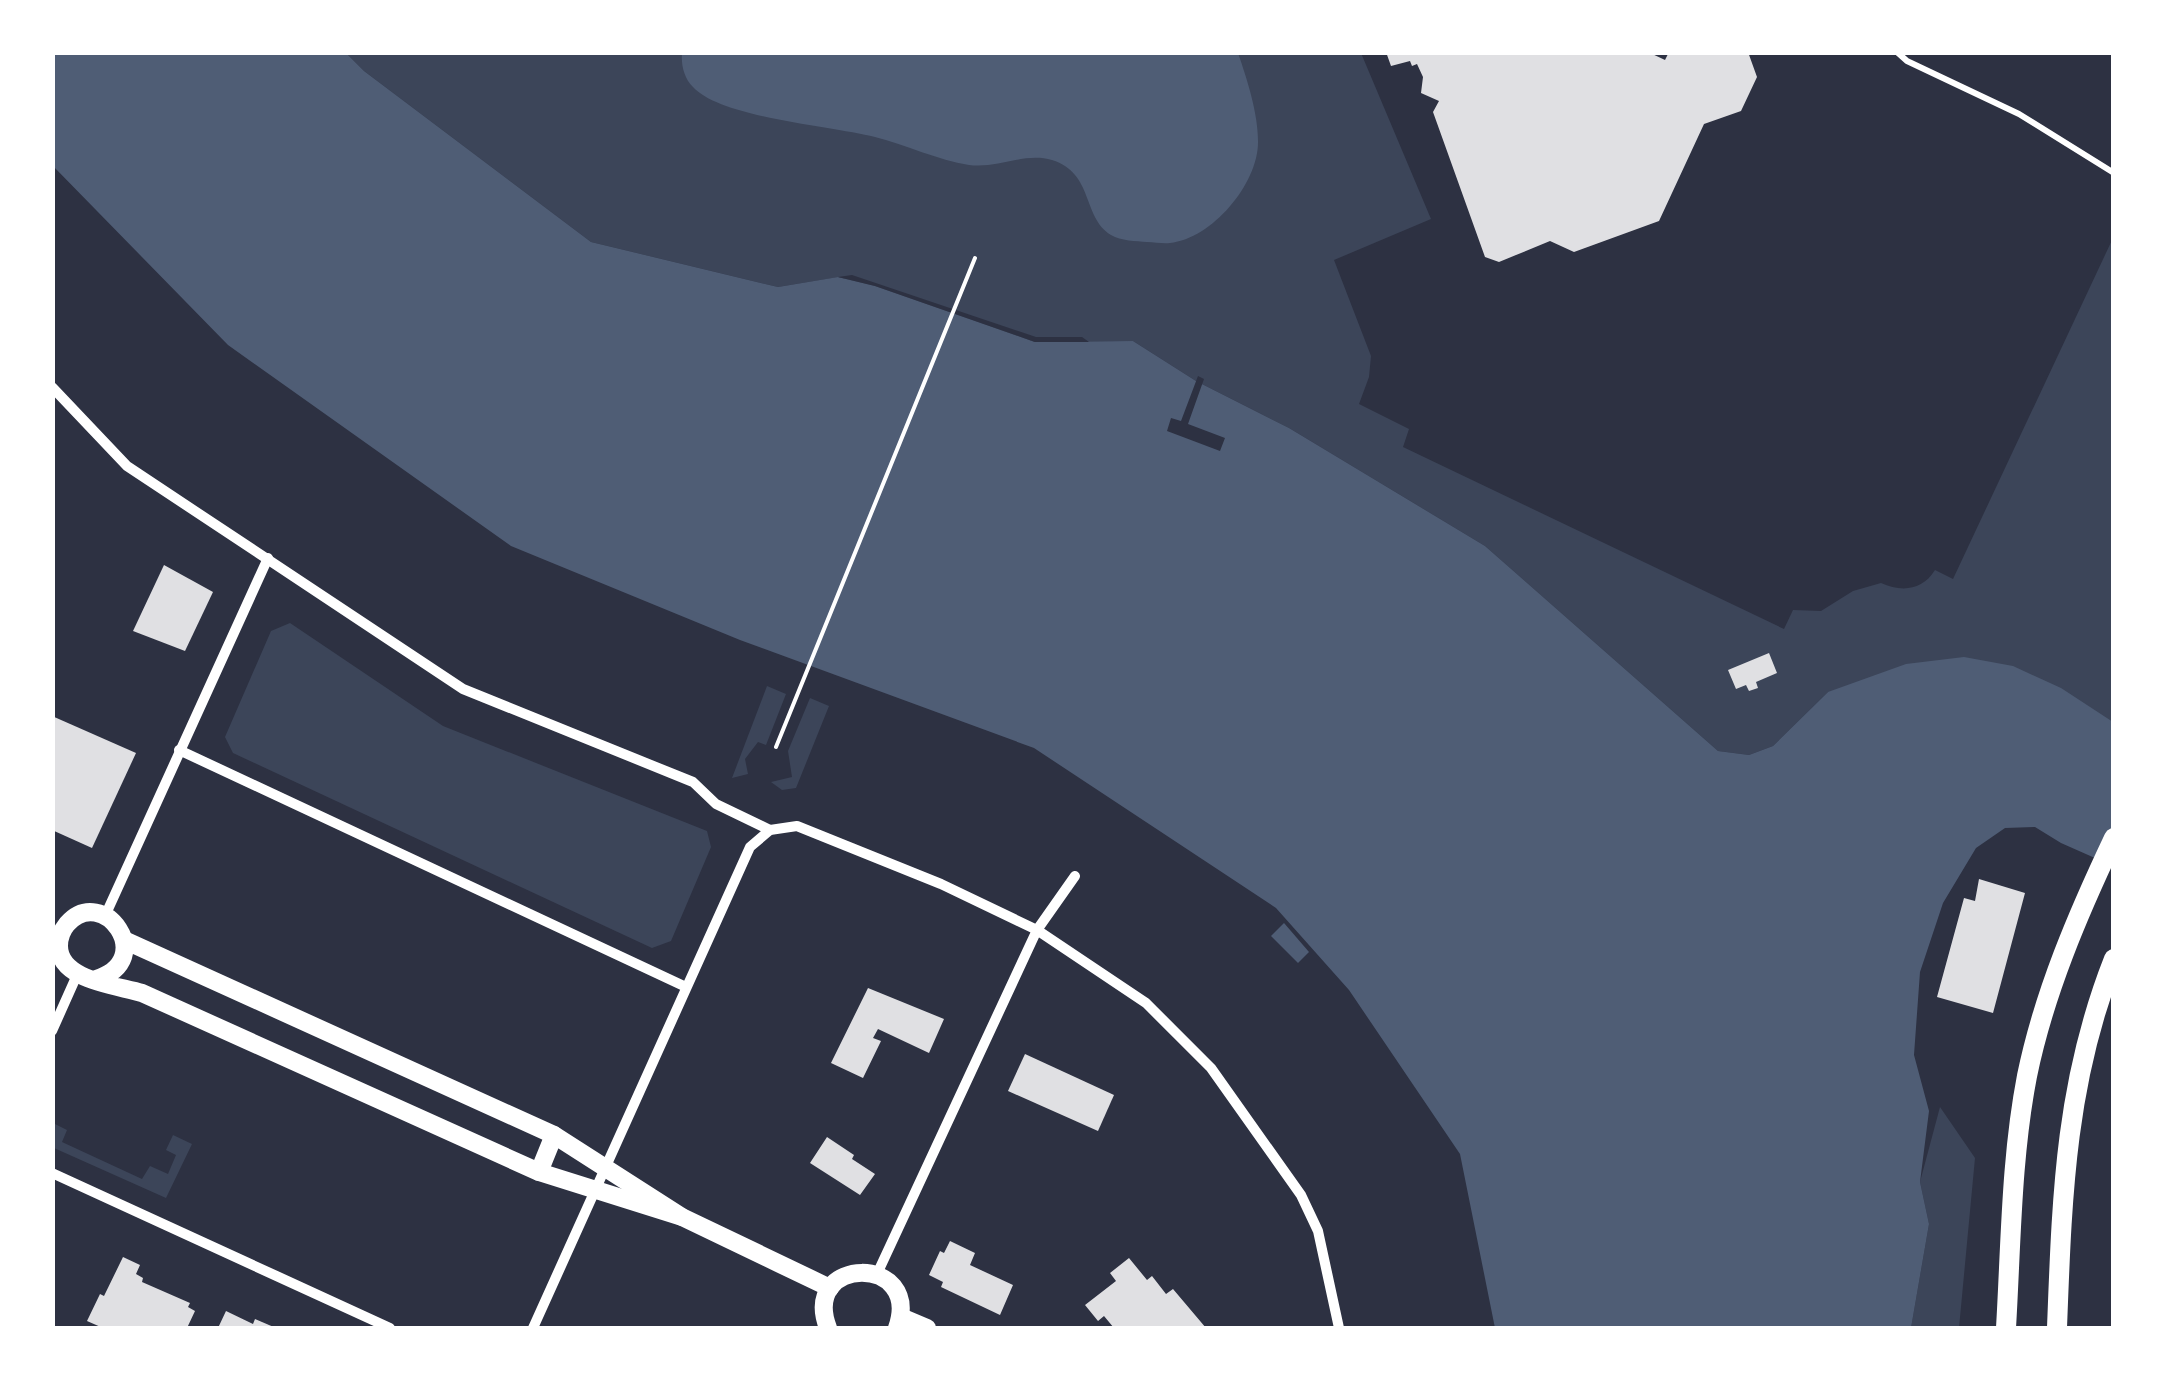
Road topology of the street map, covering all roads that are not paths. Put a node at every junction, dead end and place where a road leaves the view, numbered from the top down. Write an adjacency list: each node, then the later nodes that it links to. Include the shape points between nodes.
1 (1897, 52): 2 (lane, via 2019,114)
2 (2114, 173)
3 (52, 387): 4 (street, via 128,466)
4 (268, 558): 5 (street); 6 (street, via 463,689 693,782 716,804)
5 (179, 750): 9 (street); 15 (street)
6 (770, 830): 10 (street, via 797,826); 15 (street, via 750,847)
7 (2114, 838): 31 (main road, via 2059,966 2028,1074 2015,1162)
8 (1075, 876): 10 (street)
9 (105, 916): 11 (main road, via 84,914); 12 (main road)
10 (1037, 930): 23 (street); 30 (street, via 1146,1003 1212,1068 1318,1230)
11 (57, 931): 14 (main road, via 64,963)
12 (124, 940): 14 (main road, via 122,961 106,976); 17 (main road)
13 (2114, 959): 32 (main road, via 2072,1108)
14 (87, 977): 16 (street); 19 (main road, via 142,993)
15 (686, 987): 18 (street)
16 (52, 1031)
17 (554, 1135): 18 (main road); 19 (main road)
18 (604, 1165): 21 (street); 22 (main road)
19 (539, 1172): 21 (main road)
20 (52, 1174): 26 (street)
21 (594, 1191): 22 (main road); 27 (street)
22 (682, 1217): 24 (main road)
23 (877, 1274): 24 (main road, via 855,1272); 25 (main road, via 899,1298)
24 (830, 1288): 28 (main road, via 823,1307)
25 (899, 1322): 29 (main road)
26 (390, 1328)
27 (534, 1328)
28 (828, 1328)
29 (927, 1328)
30 (1339, 1328)
31 (2006, 1328)
32 (2057, 1328)

